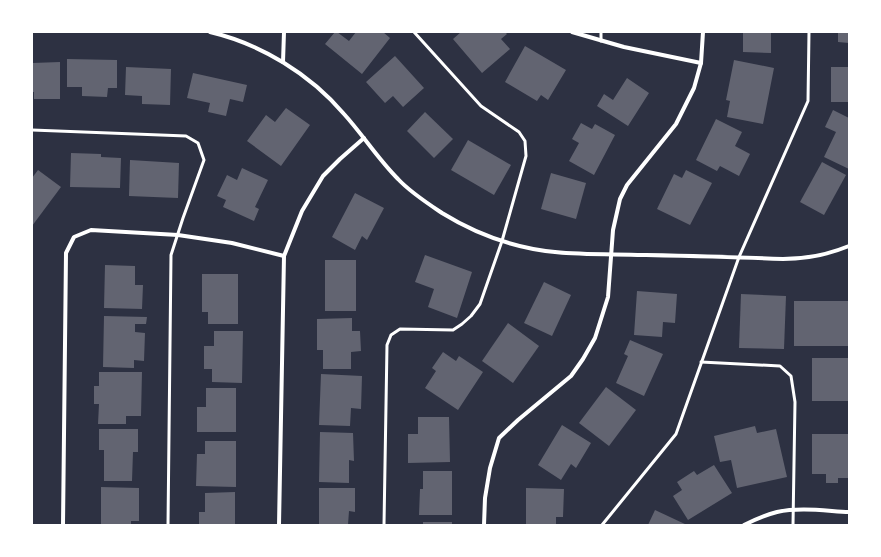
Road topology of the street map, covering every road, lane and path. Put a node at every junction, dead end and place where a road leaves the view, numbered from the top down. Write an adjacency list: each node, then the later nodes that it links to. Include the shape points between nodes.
1 (210, 32): 9 (street, via 262,51)
2 (284, 32): 9 (street)
3 (414, 32): 14 (lane, via 481,106 519,132 525,141 526,156)
4 (572, 32): 8 (street)
5 (601, 32): 8 (lane)
6 (703, 32): 10 (street)
7 (809, 32): 18 (lane, via 808,101)
8 (601, 41): 10 (street)
9 (283, 62): 12 (street, via 326,96)
10 (701, 63): 16 (street, via 694,88 676,124 627,185 620,199 613,230)
11 (32, 130): 13 (lane, via 186,136 198,143 204,160)
12 (364, 138): 14 (street, via 398,180 417,195 464,225); 17 (street, via 323,176 302,211)
13 (178, 235): 17 (street, via 232,243); 22 (street, via 91,230 74,237 66,252); 23 (lane, via 171,255)
14 (502, 241): 16 (street, via 554,252); 25 (lane, via 480,304 466,320 453,330 400,329 392,335 387,345)
15 (849, 246): 18 (street, via 814,258)
16 (612, 254): 18 (street); 26 (street, via 608,297 595,338 583,359 572,376 500,438 490,468)
17 (284, 256): 24 (street)
18 (739, 257): 19 (lane)
19 (701, 362): 20 (lane, via 780,366 791,376 795,402); 27 (lane, via 676,434)
20 (794, 510): 21 (street); 28 (street, via 776,512); 29 (lane)
21 (849, 512)
22 (63, 525)
23 (168, 525)
24 (278, 525)
25 (384, 525)
26 (484, 525)
27 (602, 525)
28 (744, 525)
29 (794, 525)

